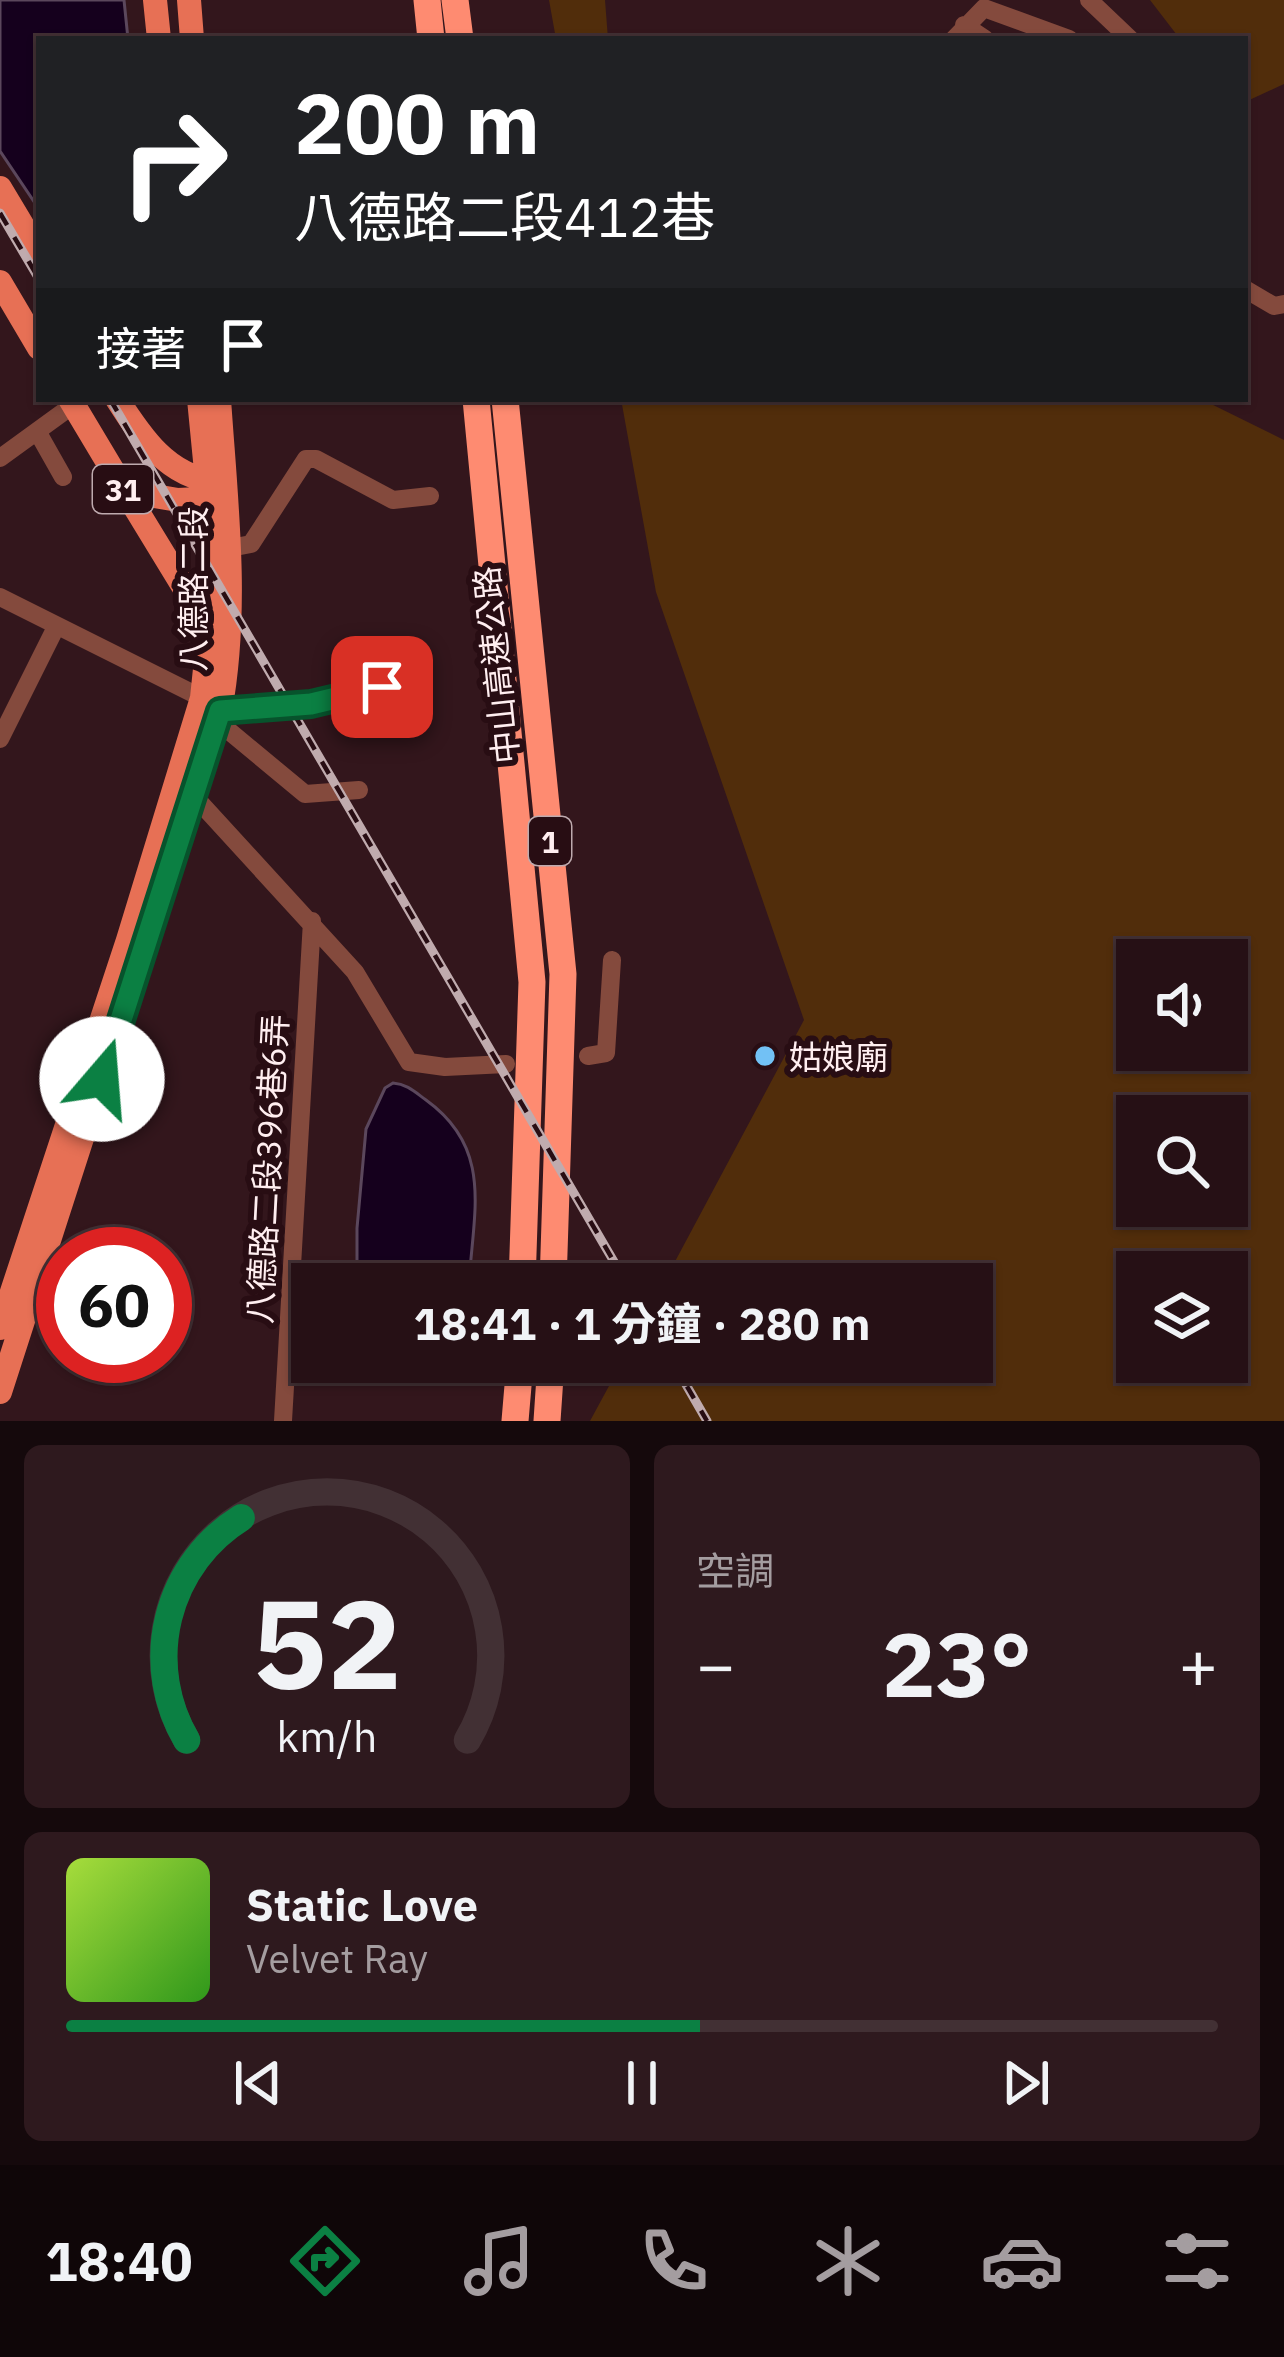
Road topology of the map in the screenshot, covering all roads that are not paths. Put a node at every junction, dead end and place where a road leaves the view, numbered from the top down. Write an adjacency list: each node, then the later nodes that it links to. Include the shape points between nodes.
1 (155, 0): 7 (main road)
2 (188, 0): 8 (main road)
3 (427, 0): 9 (highway)
4 (455, 0): 10 (highway)
5 (1089, 0): 12 (street)
6 (959, 32): 11 (street, via 985,8)
7 (160, 36)
8 (192, 36)
9 (431, 36)
10 (460, 36)
11 (1061, 36)
12 (1127, 36)
13 (0, 188): 14 (main road)
14 (36, 248)
15 (0, 282): 18 (main road)
16 (1248, 291): 17 (street)
17 (1284, 304)
18 (36, 343)
19 (119, 402): 29 (main road, 31, via 160,456)
20 (201, 402): 29 (main road, 八德路二段)
21 (219, 402): 29 (main road, 八德路二段)
22 (476, 402): 45 (highway, 中山高速公路 / 1, via 532,982)
23 (505, 402): 46 (highway, 中山高速公路 / 1, via 563,974)
24 (70, 404): 25 (street); 28 (main road, 31); 34 (street, via 176,597)
25 (37, 431): 26 (street); 27 (street)
26 (0, 458)
27 (63, 477)
28 (124, 490): 29 (main road, 31, via 178,500); 34 (main road, 31)
29 (216, 490): 31 (main road, 八德路二段); 34 (main road, 八德路二段)
30 (430, 496): 31 (street, via 393,500 306,459 251,544)
31 (230, 548): 36 (main road, 八德路二段, via 229,663)
32 (0, 597): 33 (street)
33 (56, 626): 36 (street); 37 (street)
34 (209, 630): 36 (main road, 八德路二段)
35 (382, 687): 36 (street, via 311,704)
36 (213, 710): 38 (street, via 305,794); 39 (main road, 八德路二段); 41 (main road, 八德路二段)
37 (0, 739)
38 (359, 790)
39 (194, 796): 40 (street); 41 (main road, 八德路二段)
40 (311, 921): 44 (street, via 355,972 410,1062); 51 (street, 八德路二段396巷6弄)
41 (137, 942): 47 (main road, 八德路二段); 50 (main road, 八德路二段)
42 (612, 960): 43 (street, via 606,1053)
43 (588, 1056)
44 (506, 1064)
45 (523, 1263)
46 (554, 1263)
47 (3, 1309)
48 (518, 1383): 52 (highway)
49 (550, 1383): 53 (highway)
50 (0, 1392)
51 (283, 1421)
52 (514, 1421)
53 (547, 1421)

